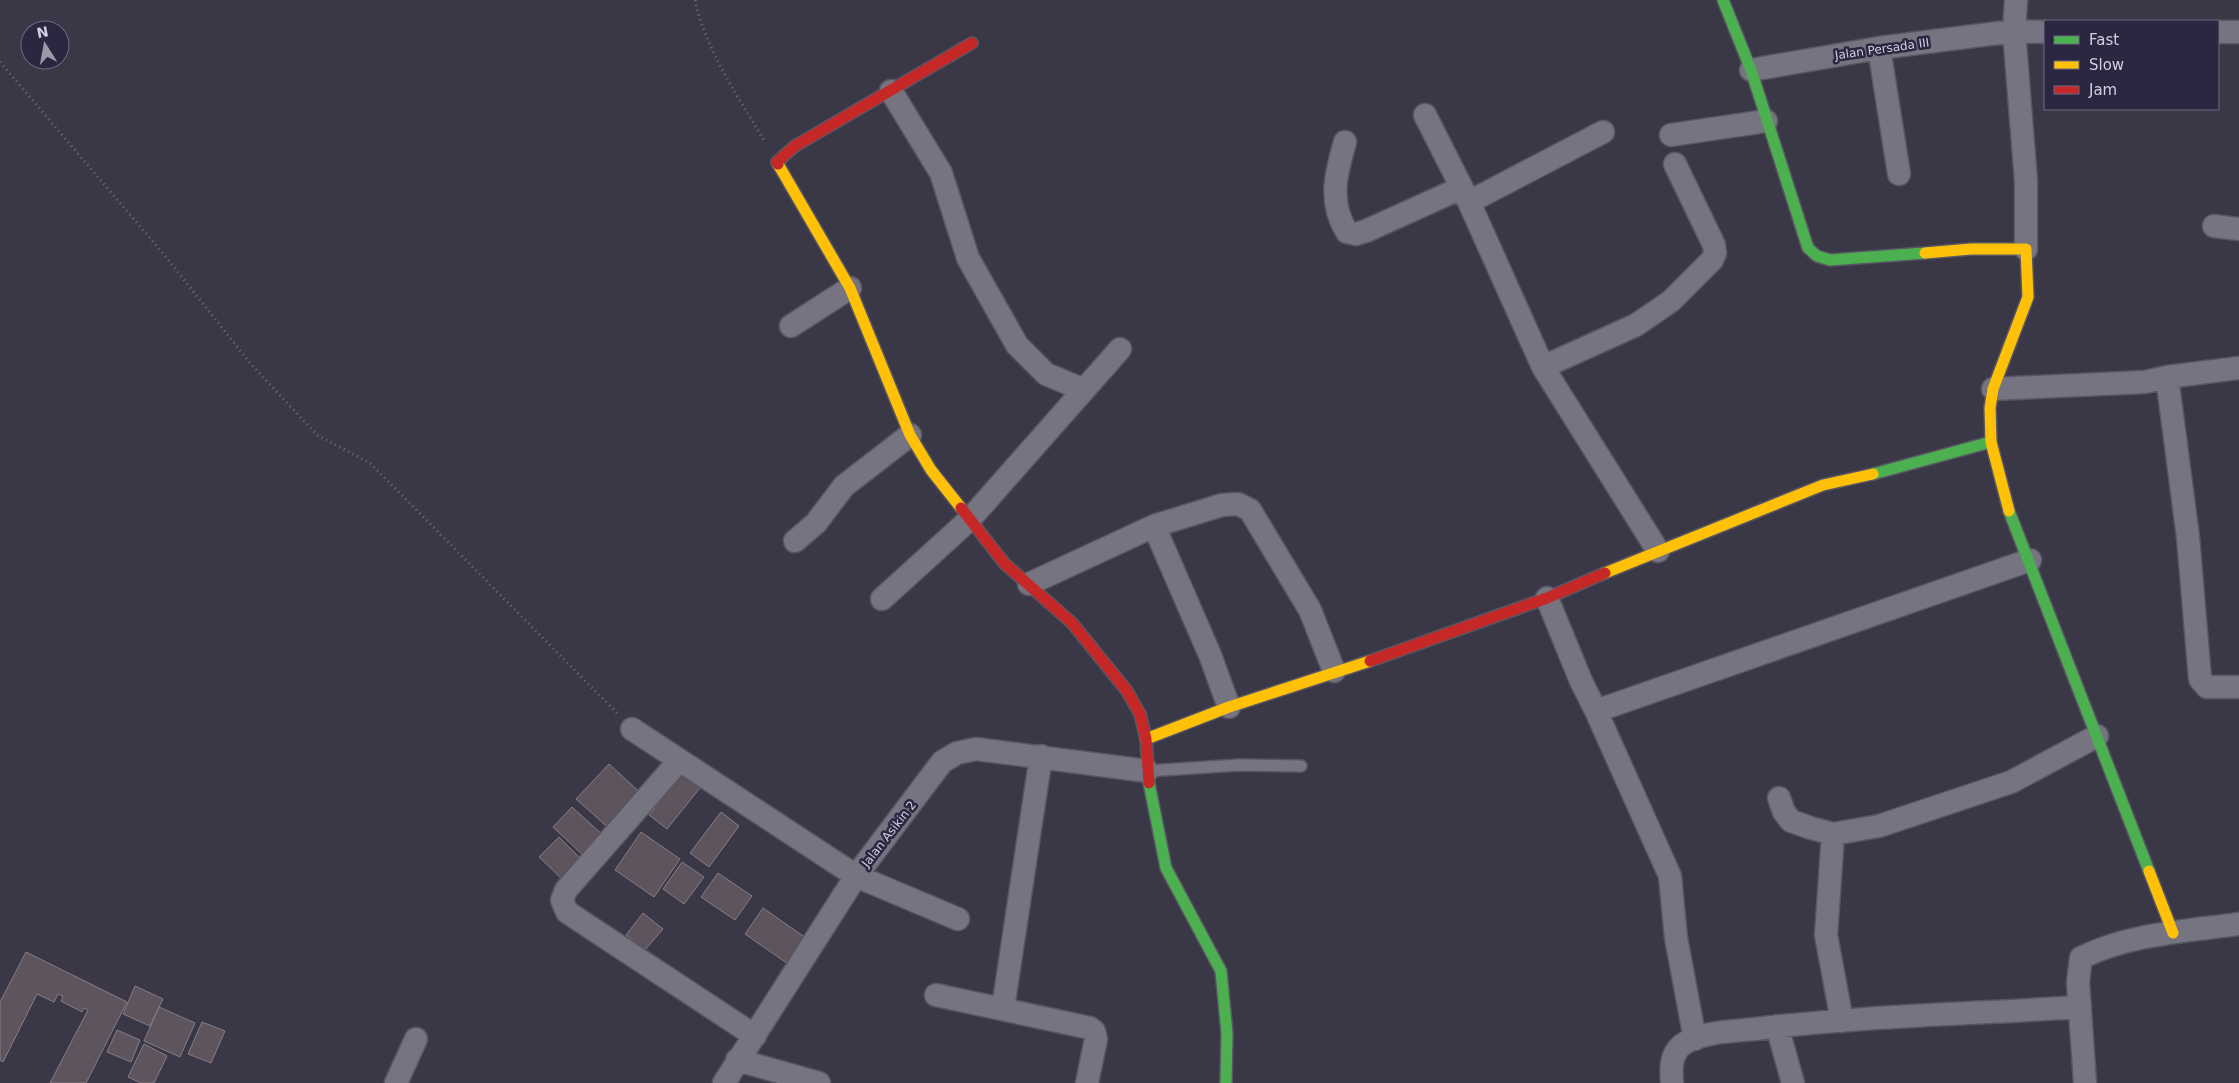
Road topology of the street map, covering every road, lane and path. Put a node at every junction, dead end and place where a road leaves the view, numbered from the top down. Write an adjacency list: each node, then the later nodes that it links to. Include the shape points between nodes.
1 (695, 0): 18 (path, via 726,75)
2 (1723, 0): 11 (street)
3 (2016, 0): 4 (street)
4 (2014, 31): 5 (street, Jalan Persada III); 9 (street, Jalan Persada III); 24 (street, via 2026,181)
5 (2044, 32)
6 (2219, 32): 7 (street)
7 (2239, 32)
8 (972, 42): 12 (street)
9 (1880, 48): 11 (street, Jalan Persada III); 20 (street)
10 (0, 62): 47 (path, via 166,257 250,363 317,435 370,463)
11 (1751, 70): 14 (street)
12 (892, 91): 18 (street, via 794,146); 32 (street, via 941,174 968,258 1017,345 1046,374)
13 (1425, 115): 21 (street)
14 (1766, 121): 16 (street); 24 (street, via 1808,248 1817,256 1830,260 1971,248)
15 (1603, 132): 21 (street)
16 (1672, 135)
17 (1344, 142): 21 (street, via 1334,181 1339,220 1347,232 1366,231)
18 (777, 162): 25 (street)
19 (1675, 164): 28 (street, via 1714,246 1712,260 1671,301 1636,326)
20 (1899, 174)
21 (1465, 195): 28 (street)
22 (2214, 226): 23 (street)
23 (2239, 229)
24 (2026, 250): 31 (street, via 2028,297)
25 (850, 288): 26 (street); 33 (street)
26 (792, 326)
27 (1120, 349): 32 (street)
28 (1543, 367): 38 (street)
29 (2239, 368): 30 (street)
30 (2167, 377): 31 (street, via 2145,382); 44 (street, via 2188,537 2200,679 2207,687)
31 (1993, 389): 34 (street)
32 (1084, 390): 35 (street)
33 (910, 435): 35 (street, via 931,470); 37 (street, via 844,486 816,523)
34 (1991, 442): 38 (street, via 1823,486); 39 (street, via 2006,503)
35 (970, 519): 40 (street, via 1005,564); 42 (street)
36 (1154, 526): 40 (street); 43 (street, via 1222,505 1238,504 1250,510 1310,610); 45 (street)
37 (795, 541)
38 (1658, 551): 41 (street)
39 (2030, 560): 46 (street); 48 (street)
40 (1030, 584): 49 (street, via 1072,623 1127,691 1140,714)
41 (1547, 598): 43 (street); 46 (street)
42 (882, 599)
43 (1334, 671): 45 (street)
44 (2239, 687)
45 (1229, 707): 49 (street)
46 (1596, 711): 66 (street, via 1670,876 1676,938)
47 (632, 729): 51 (street)
48 (2097, 736): 55 (street, via 2010,782 1879,826); 59 (street)
49 (1146, 739): 53 (street)
50 (1041, 756): 53 (street, Jalan Asikin 2); 56 (street, Jalan Asikin 2, via 976,749 957,753 942,762); 61 (street)
51 (679, 761): 56 (street); 65 (street, via 566,890 562,900 567,912)
52 (1301, 766): 53 (lane)
53 (1147, 771): 73 (street, via 1166,868 1221,971 1227,1033)
54 (1779, 798): 55 (street, via 1790,821)
55 (1832, 834): 63 (street, via 1826,935)
56 (856, 876): 57 (street); 65 (street, Jalan Asikin 2)
57 (958, 918)
58 (2239, 924): 59 (street)
59 (2173, 933): 62 (street, via 2100,948 2081,958 2078,982)
60 (936, 995): 61 (street)
61 (1002, 1008): 72 (street, via 1094,1031 1096,1039)
62 (2080, 1008): 63 (street); 76 (street)
63 (1842, 1021): 64 (street)
64 (1777, 1026): 66 (street); 75 (street)
65 (755, 1036): 68 (street, Jalan Asikin 2)
66 (1695, 1038): 74 (street, via 1675,1052)
67 (416, 1039): 69 (street)
68 (737, 1060): 70 (street, Jalan Asikin 2); 71 (street)
69 (396, 1083)
70 (724, 1083)
71 (819, 1083)
72 (1087, 1083)
73 (1226, 1083)
74 (1672, 1083)
75 (1793, 1083)
76 (2085, 1083)

